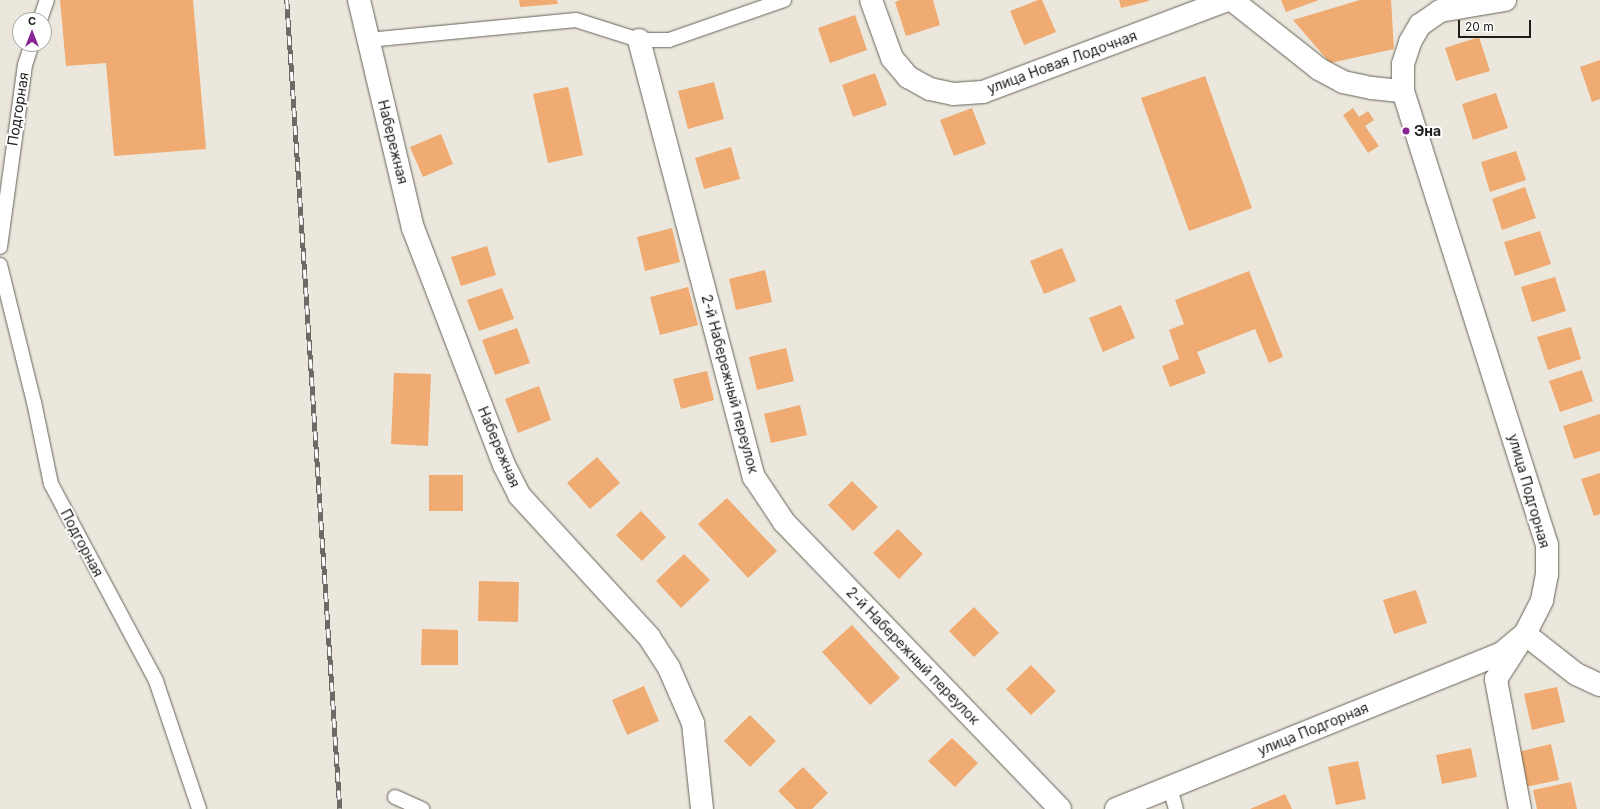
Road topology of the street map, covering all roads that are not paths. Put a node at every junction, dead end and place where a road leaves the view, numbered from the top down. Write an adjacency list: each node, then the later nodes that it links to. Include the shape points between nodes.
1 (47, 0): 9 (lane)
2 (359, 0): 10 (street, Набережная)
3 (784, 0): 11 (lane, via 669,40)
4 (871, 0): 5 (street, улица Новая Лодочная, via 892,58 908,77 930,89 953,94 983,92)
5 (1228, 0)
6 (1232, 0): 13 (street, via 1319,69 1343,82)
7 (1505, 0): 8 (street)
8 (1438, 6): 13 (street, улица Подгорная, via 1420,24 1410,42 1403,64)
9 (43, 12)
10 (368, 40): 11 (lane, via 576,20); 22 (street, Набережная, via 413,228 504,465 519,495 649,637 669,668 693,723)
11 (639, 40): 23 (street, 2-й Набережный переулок, via 754,477 784,522)
12 (29, 52): 14 (lane, Подгорная, via 25,65)
13 (1403, 91): 16 (street, улица Подгорная, via 1547,546 1547,574 1542,600)
14 (0, 247)
15 (0, 265): 20 (lane, Подгорная, via 34,402 51,484 156,681)
16 (1525, 634): 17 (street, via 1576,674); 18 (street, улица Подгорная, via 1502,653); 26 (street, via 1496,679)
17 (1600, 685)
18 (1170, 787): 24 (street, улица Подгорная); 25 (lane)
19 (395, 797): 21 (lane)
20 (199, 809)
21 (422, 809)
22 (702, 809)
23 (1060, 809)
24 (1116, 809)
25 (1176, 809)
26 (1520, 809)

